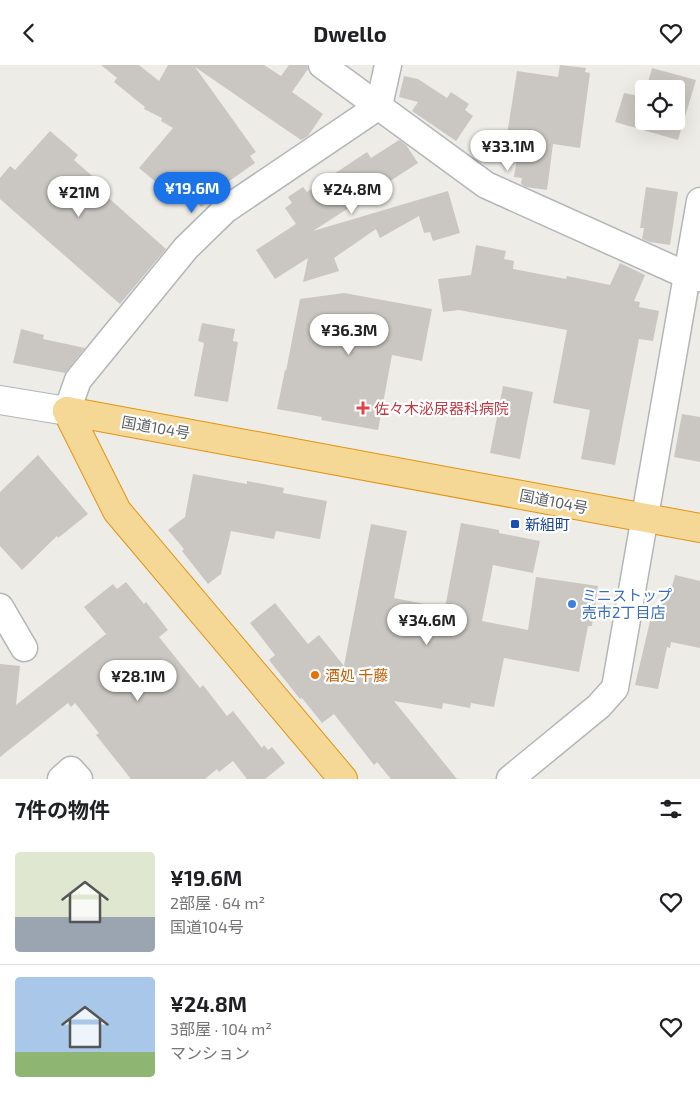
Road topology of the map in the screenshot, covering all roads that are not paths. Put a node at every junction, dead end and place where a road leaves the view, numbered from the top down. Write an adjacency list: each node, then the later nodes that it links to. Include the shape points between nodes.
1 (322, 65): 3 (street)
2 (388, 65): 3 (street)
3 (378, 105): 5 (street, via 486,185); 7 (street, via 225,210 186,248 78,380)
4 (700, 201): 5 (street)
5 (693, 276): 8 (street)
6 (0, 400): 7 (main road)
7 (67, 411): 8 (highway, 国道104号); 14 (highway, via 117,511)
8 (644, 519): 9 (highway, 国道104号); 15 (street, via 615,689)
9 (700, 528)
10 (0, 607): 11 (street)
11 (24, 648)
12 (61, 779): 13 (street, via 71,770)
13 (79, 779)
14 (343, 779)
15 (510, 779)

